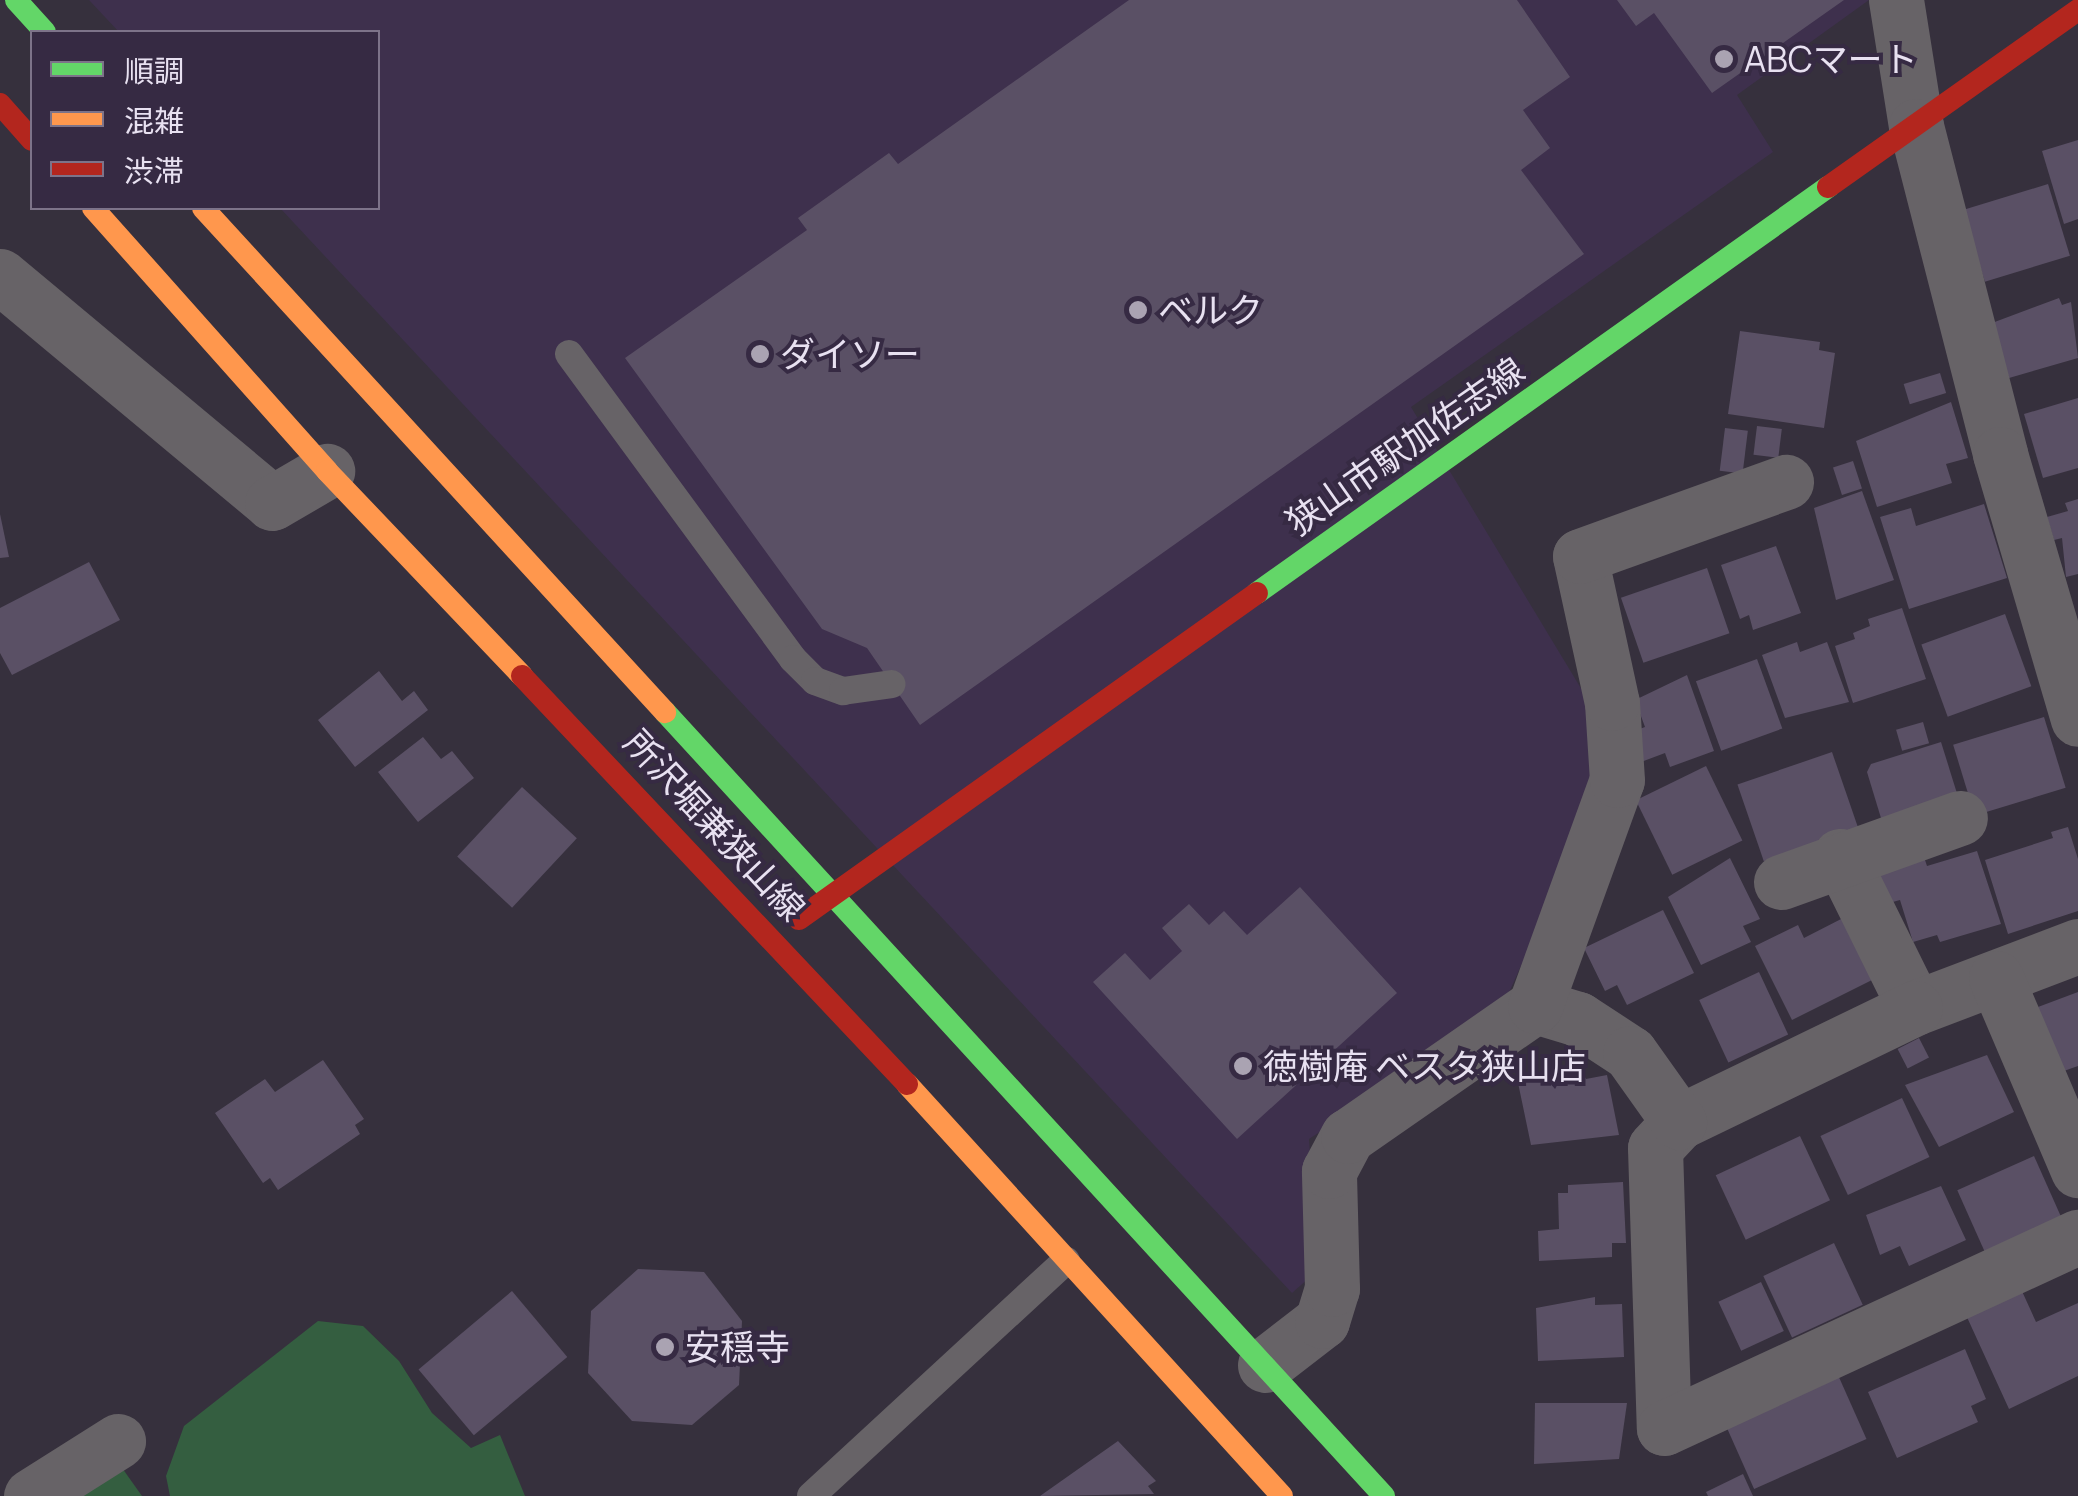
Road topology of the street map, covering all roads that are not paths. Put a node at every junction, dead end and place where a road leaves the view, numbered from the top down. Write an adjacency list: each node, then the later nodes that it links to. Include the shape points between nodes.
1 (16, 0): 4 (main road)
2 (1896, 0): 6 (street)
3 (2078, 10): 6 (main road, 狭山市駅加佐志線)
4 (43, 30)
5 (0, 104): 7 (main road)
6 (1916, 126): 15 (street, via 2000,454); 19 (main road, 狭山市駅加佐志線)
7 (30, 138)
8 (94, 210): 12 (main road, 所沢堀兼狭山線)
9 (205, 210): 19 (main road, 所沢堀兼狭山線)
10 (0, 276): 12 (street, via 272,503)
11 (569, 354): 14 (lane, via 792,659 815,682 843,691)
12 (327, 471): 20 (main road, 所沢堀兼狭山線)
13 (1786, 482): 23 (street, via 1580,556 1612,703 1617,780)
14 (892, 684)
15 (2078, 719)
16 (1960, 818): 17 (street)
17 (1840, 856): 18 (street); 24 (street)
18 (1781, 882)
19 (830, 896): 20 (main road, 狭山市駅加佐志線); 29 (main road, 所沢堀兼狭山線)
20 (773, 938): 28 (main road, 所沢堀兼狭山線)
21 (2078, 946): 22 (street)
22 (1996, 978): 24 (street); 26 (street)
23 (1535, 1006): 25 (street, via 1578,1020 1630,1053); 29 (street, via 1348,1136 1329,1171 1332,1289 1322,1322)
24 (1914, 1008): 25 (street)
25 (1680, 1122): 27 (street, via 1654,1148 1664,1428)
26 (2078, 1170)
27 (2078, 1237)
28 (1066, 1261): 32 (lane); 33 (main road, 所沢堀兼狭山線)
29 (1266, 1365): 34 (main road, 所沢堀兼狭山線)
30 (118, 1440): 31 (street)
31 (31, 1496)
32 (811, 1496)
33 (1282, 1496)
34 (1384, 1496)

